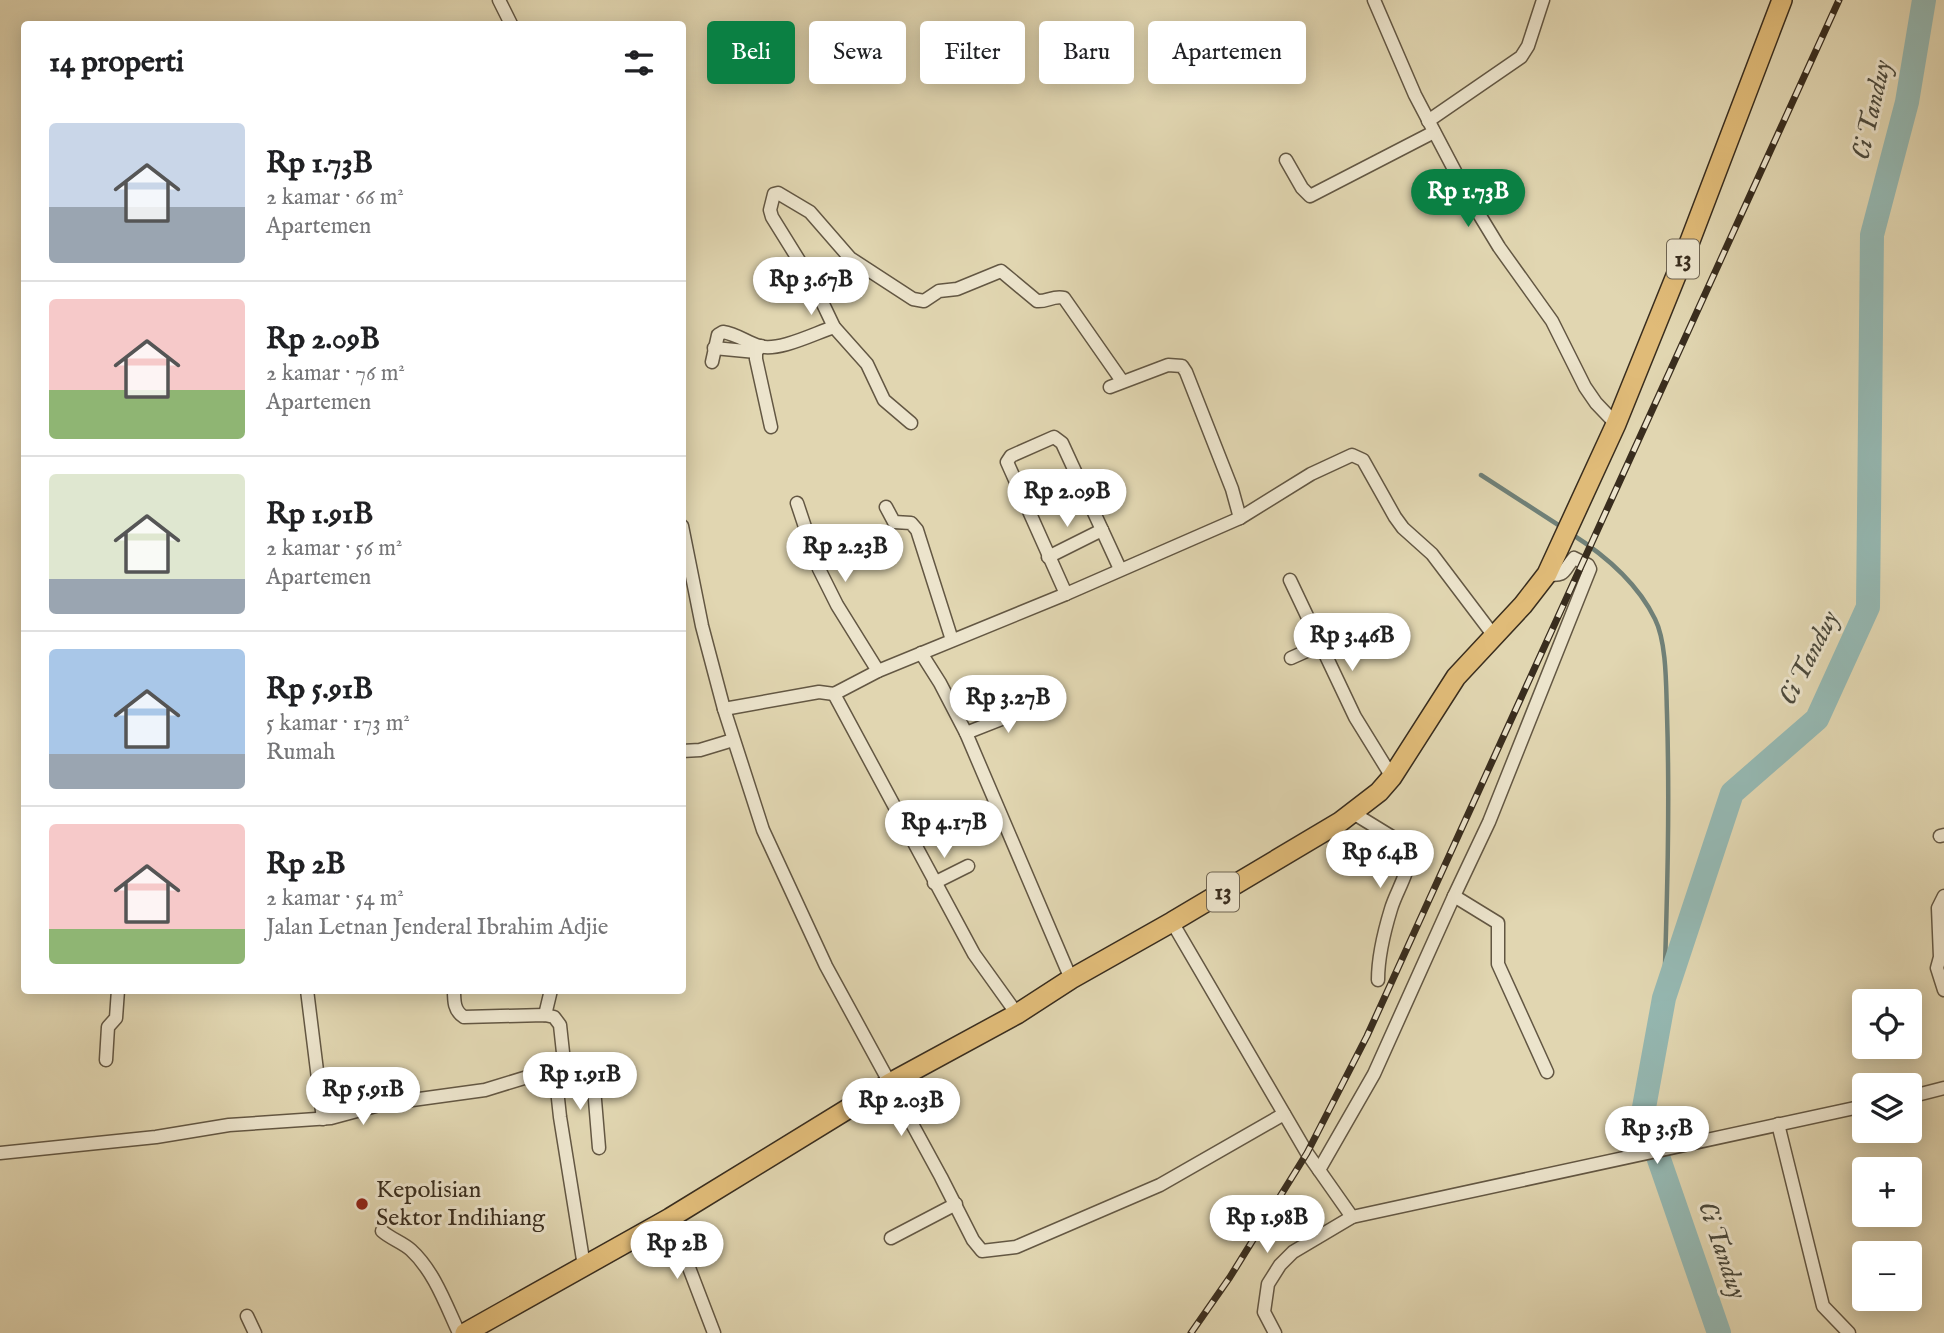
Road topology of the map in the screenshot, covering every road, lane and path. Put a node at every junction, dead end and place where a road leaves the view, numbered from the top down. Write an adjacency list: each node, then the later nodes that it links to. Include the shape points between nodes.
1 (499, 0): 5 (street)
2 (1374, 0): 6 (street)
3 (1543, 0): 6 (street, via 1521,57)
4 (1782, 0): 12 (highway, 13)
5 (510, 21)
6 (1431, 126): 7 (street, via 1333,186 1310,195); 12 (street, via 1493,237 1552,321 1585,387)
7 (1286, 160)
8 (834, 327): 9 (street); 11 (street, via 867,363 884,400); 16 (street, via 772,217 774,194 810,212 850,258 913,299 924,301 939,291 957,289 1001,271 1037,301 1064,298 1116,384 1168,365 1182,366)
9 (758, 349): 10 (street, via 714,348); 13 (street)
10 (712, 362)
11 (911, 423)
12 (1616, 424): 21 (highway, 13)
13 (771, 427)
14 (797, 503): 29 (street, via 819,569)
15 (886, 508): 25 (street, via 894,522 911,523 917,530)
16 (1240, 518): 20 (street); 24 (street, via 1338,459 1357,455 1395,517 1432,554)
17 (1102, 530): 19 (street); 19 (street, via 1058,438 1011,456 1008,466); 20 (street)
18 (686, 546): 32 (street)
19 (1048, 557): 23 (street)
20 (1120, 569): 23 (street)
21 (1547, 574): 24 (highway, 13); 40 (street, via 1562,574 1574,558 1590,569 1489,822)
22 (1290, 580): 26 (street)
23 (1066, 594): 25 (street)
24 (1494, 636): 36 (highway, 13, via 1456,677)
25 (952, 640): 27 (street)
26 (1320, 645): 28 (street); 36 (street, via 1355,717)
27 (920, 653): 29 (street); 33 (street)
28 (1290, 658)
29 (878, 671): 30 (street)
30 (834, 694): 32 (street, via 820,692); 39 (street)
31 (1037, 705): 33 (street)
32 (724, 709): 34 (street)
33 (966, 733): 44 (street)
34 (733, 740): 35 (street); 56 (street, via 763,830 800,912)
35 (686, 751)
36 (1392, 777): 37 (highway, 13)
37 (1353, 813): 42 (highway, 13); 45 (street, via 1402,843 1410,855 1391,909)
38 (968, 866): 39 (street)
39 (934, 883): 51 (street, via 974,954)
40 (1454, 896): 55 (street, via 1498,923 1498,964); 65 (street, via 1374,1074)
41 (1944, 896): 43 (street, via 1938,908)
42 (1172, 922): 44 (highway, 13); 60 (street)
43 (1942, 956): 46 (street, via 1937,968)
44 (1071, 979): 51 (highway, 13)
45 (1377, 980)
46 (1944, 990)
47 (118, 994): 53 (street, via 116,1018 108,1027)
48 (307, 994): 61 (street)
49 (455, 994): 52 (street, via 457,1011 464,1017)
50 (550, 994): 52 (street)
51 (1017, 1014): 56 (highway, 13)
52 (545, 1015): 54 (street, via 560,1025)
53 (106, 1060)
54 (560, 1071): 61 (street, via 485,1090 383,1104); 63 (street, via 593,1076); 71 (street, via 570,1182)
55 (1547, 1072)
56 (890, 1083): 66 (street); 68 (highway, 13)
57 (1944, 1088): 58 (street)
58 (1922, 1094)
59 (1852, 1109): 62 (street)
60 (1284, 1114): 65 (street); 66 (street, via 1160,1185 1016,1247 982,1251)
61 (323, 1119): 64 (street, via 229,1125)
62 (1778, 1124): 67 (street); 78 (street, via 1823,1306)
63 (599, 1148)
64 (0, 1153)
65 (1319, 1170): 67 (street)
66 (956, 1204): 70 (street)
67 (1352, 1217): 77 (street, via 1293,1252 1280,1265 1268,1284 1264,1312)
68 (670, 1218): 71 (highway, 13); 76 (street)
69 (382, 1231): 74 (street, via 420,1259)
70 (891, 1238)
71 (584, 1266): 75 (highway, 13)
72 (247, 1316): 73 (street)
73 (255, 1333)
74 (459, 1333)
75 (465, 1333)
76 (714, 1333)
77 (1275, 1333)
78 (1849, 1333)

